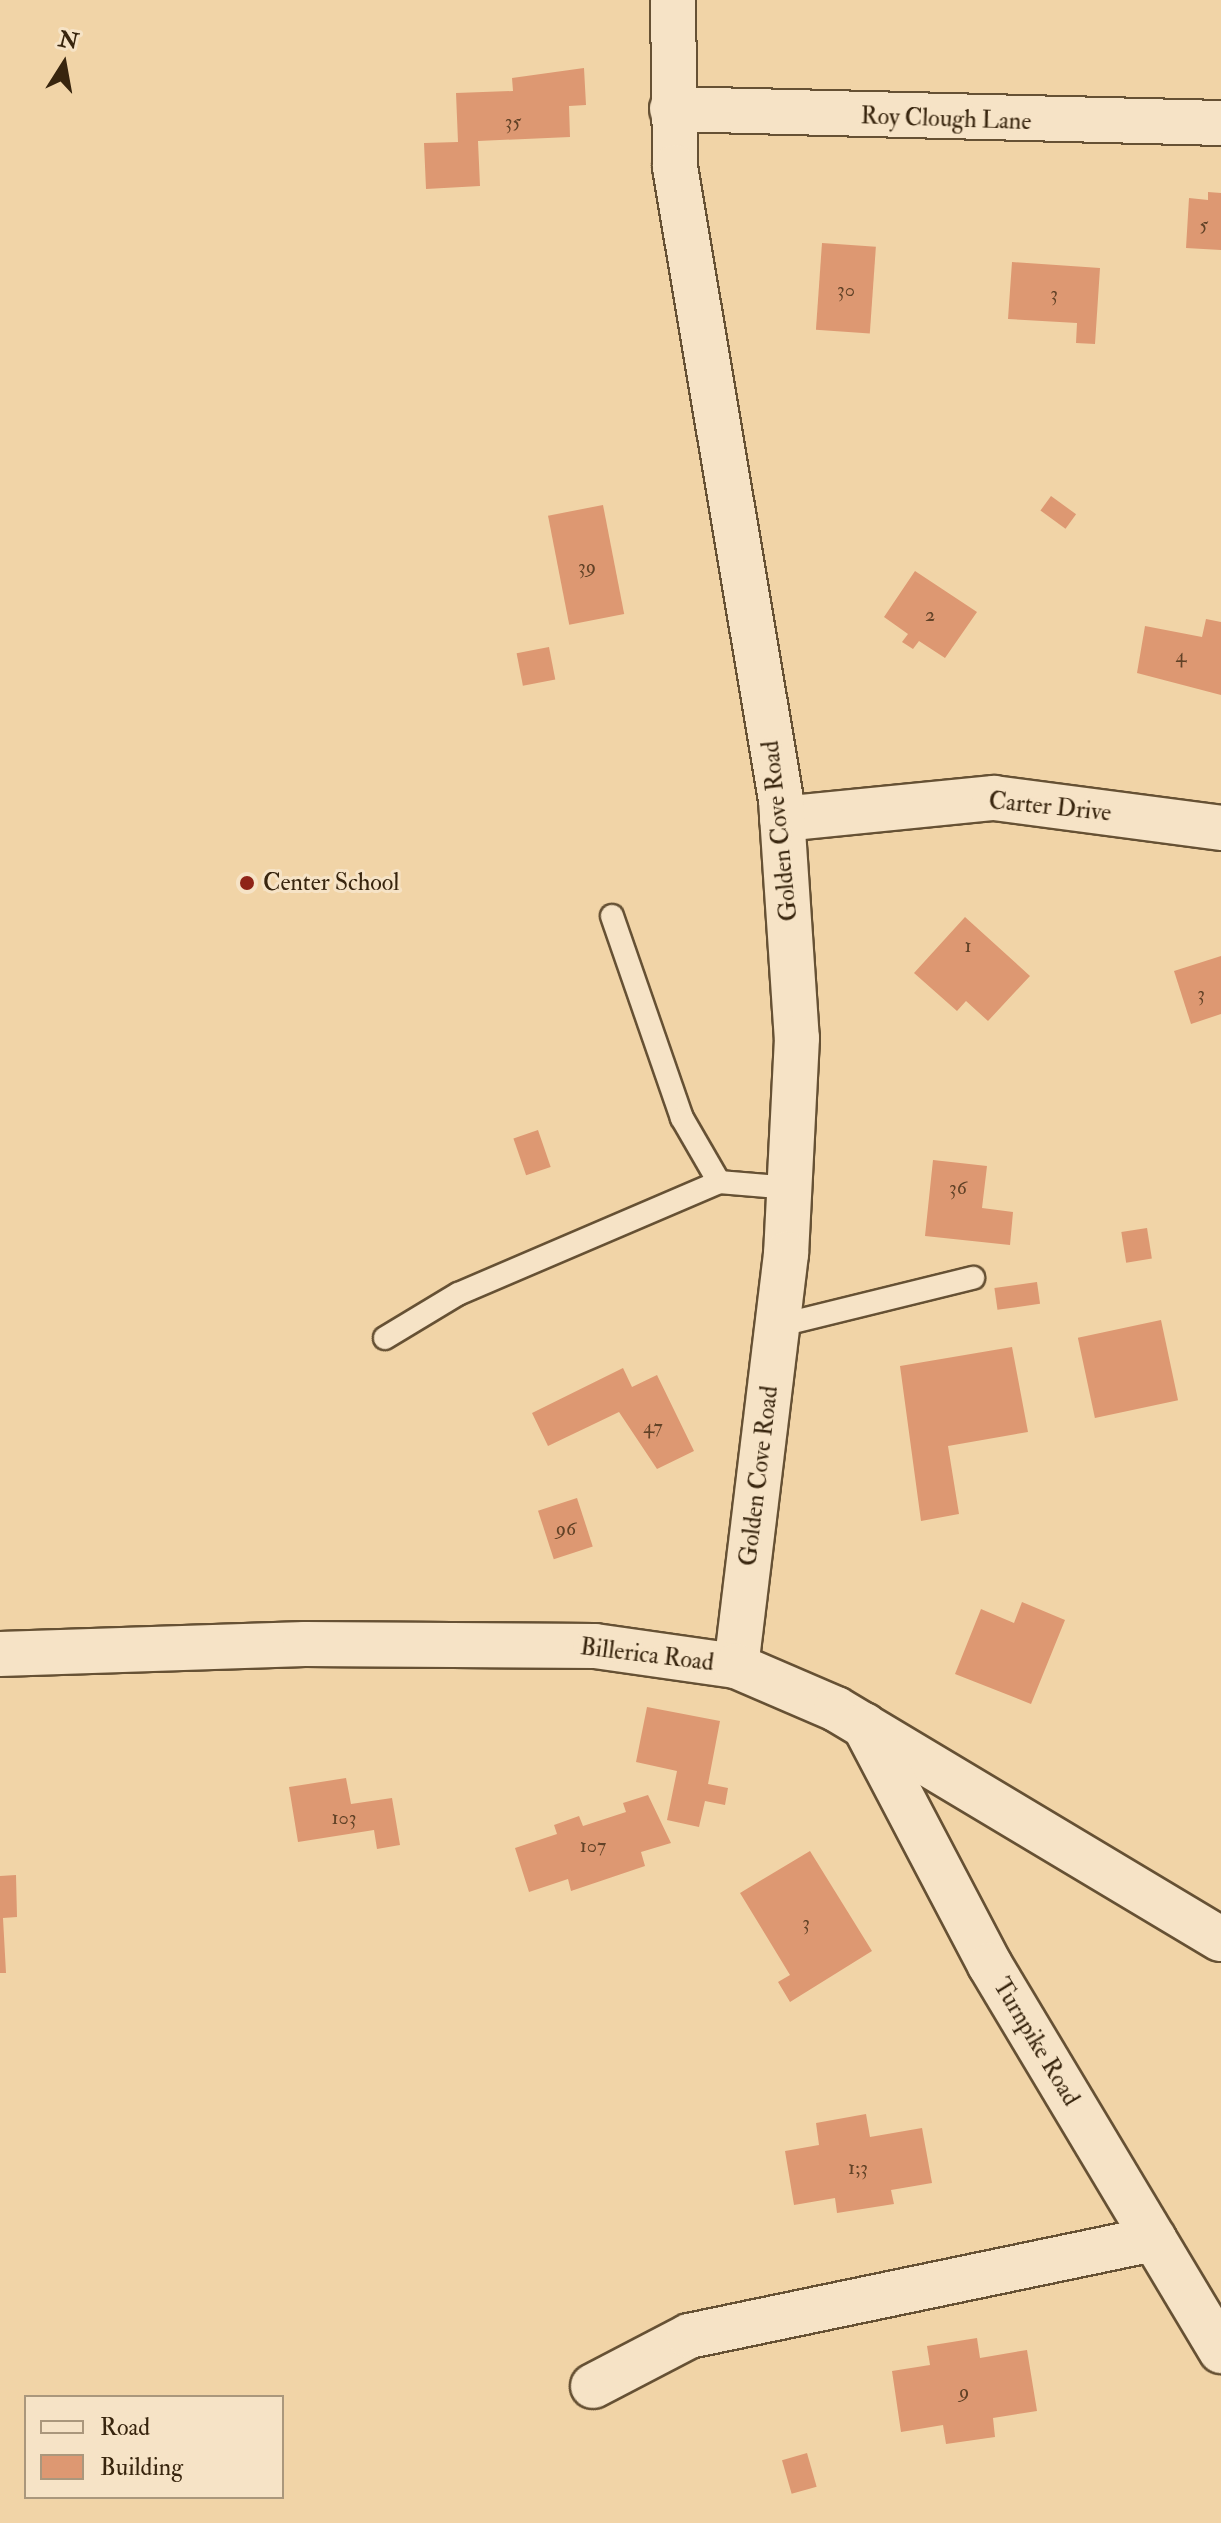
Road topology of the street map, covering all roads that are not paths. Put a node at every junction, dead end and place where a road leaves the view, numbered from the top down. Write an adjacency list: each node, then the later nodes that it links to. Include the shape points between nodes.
1 (673, 0): 2 (main road, Golden Cove Road)
2 (672, 109): 3 (main road, Roy Clough Lane); 4 (main road, Golden Cove Road, via 675,167)
3 (1221, 123)
4 (782, 819): 5 (main road, Carter Drive, via 994,798); 8 (main road, Golden Cove Road, via 797,1038)
5 (1221, 828)
6 (612, 916): 7 (lane, via 682,1118)
7 (719, 1182): 8 (lane); 11 (lane, via 458,1294)
8 (791, 1188): 10 (main road, Golden Cove Road)
9 (973, 1278): 10 (lane)
10 (777, 1326): 13 (main road, Golden Cove Road)
11 (385, 1338)
12 (0, 1654): 13 (main road, Billerica Road, via 305,1644 595,1646)
13 (736, 1666): 14 (main road, Billerica Road)
14 (864, 1725): 15 (main road, Billerica Road); 16 (main road, Turnpike Road, via 990,1965)
15 (1221, 1939)
16 (1154, 2239): 17 (main road, Turnpike Road); 18 (main road, via 689,2336)
17 (1221, 2351)
18 (593, 2386)

